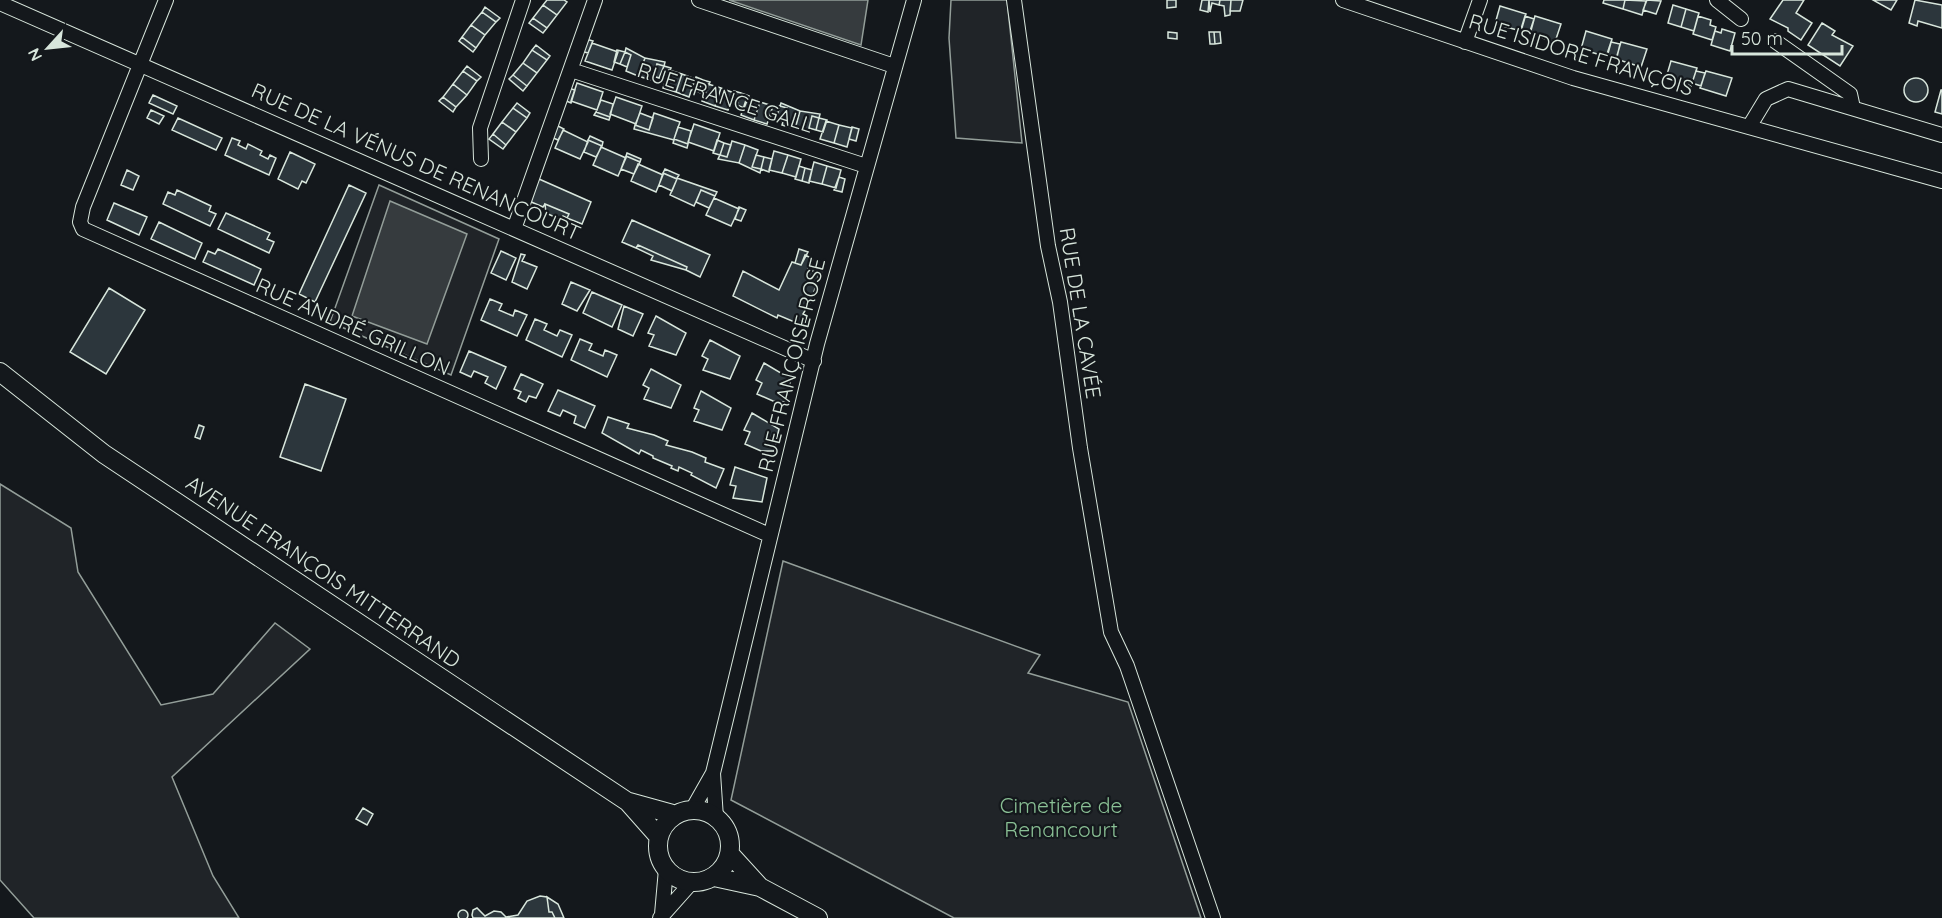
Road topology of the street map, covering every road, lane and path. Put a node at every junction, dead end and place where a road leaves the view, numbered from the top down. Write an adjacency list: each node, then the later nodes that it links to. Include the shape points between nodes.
1 (166, 0): 14 (street)
2 (523, 0): 20 (street, via 480,128)
3 (595, 0): 16 (street)
4 (699, 0): 15 (street)
5 (914, 0): 15 (street, RUE FRANÇOISE ROSE)
6 (1014, 0): 39 (street, RUE DE LA CAVÉE, via 1048,246 1111,632 1127,666)
7 (1343, 0): 13 (street, RUE ISIDORE FRANÇOIS)
8 (1480, 0): 13 (street)
9 (1717, 0): 11 (street)
10 (0, 3): 14 (street, RUE DE LA VÉNUS DE RENANCOURT)
11 (1741, 19)
12 (1775, 41): 17 (street, via 1850,94)
13 (1465, 42): 18 (street, RUE ISIDORE FRANÇOIS, via 1573,78)
14 (141, 63): 23 (street, RUE DE LA VÉNUS DE RENANCOURT); 26 (street, RUE ANDRÉ GRILLON, via 83,207 83,229)
15 (894, 66): 21 (street, RUE FRANÇOISE ROSE)
16 (572, 70): 21 (street, RUE FRANCE GALL); 23 (street)
17 (1853, 108): 18 (street, via 1788,89 1766,99); 19 (street)
18 (1749, 127): 22 (street, RUE ISIDORE FRANÇOIS)
19 (1942, 135)
20 (481, 159)
21 (866, 166): 24 (street, RUE FRANÇOISE ROSE)
22 (1942, 181)
23 (514, 229): 24 (street, RUE DE LA VÉNUS DE RENANCOURT)
24 (814, 361): 26 (street, RUE FRANÇOISE ROSE)
25 (0, 372): 28 (main road, AVENUE FRANÇOIS MITTERRAND, via 104,454)
26 (769, 535): 27 (street, RUE FRANÇOISE ROSE)
27 (713, 774): 29 (street); 30 (street)
28 (628, 802): 29 (main road, AVENUE FRANÇOIS MITTERRAND); 31 (main road, AVENUE FRANÇOIS MITTERRAND)
29 (684, 812): 30 (main road, via 699,810); 31 (main road, via 667,821)
30 (716, 818): 32 (main road, via 727,831)
31 (659, 837): 33 (main road, via 658,853)
32 (730, 854): 34 (main road); 36 (main road)
33 (666, 869): 35 (main road, via 677,879); 37 (street)
34 (714, 877): 35 (main road); 36 (main road)
35 (692, 882): 37 (street)
36 (760, 887): 38 (main road)
37 (661, 916)
38 (818, 918)
39 (1213, 918)

